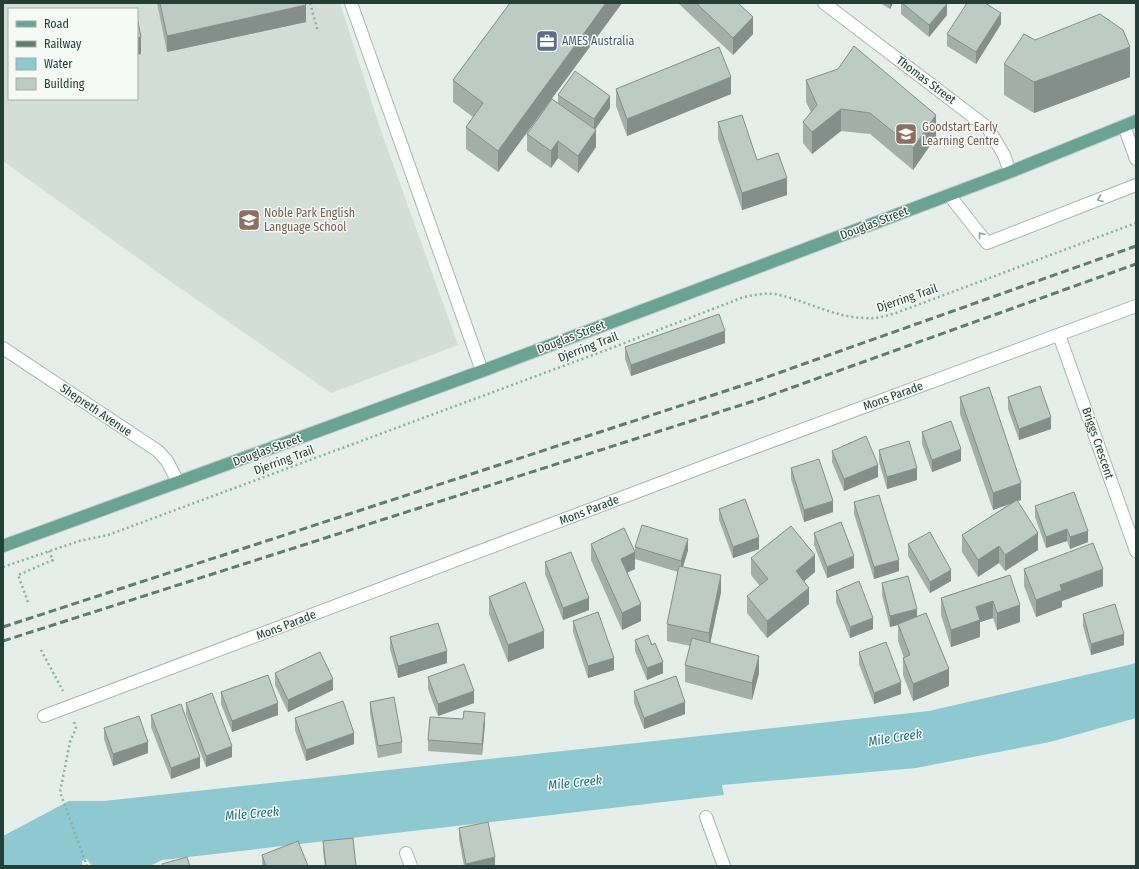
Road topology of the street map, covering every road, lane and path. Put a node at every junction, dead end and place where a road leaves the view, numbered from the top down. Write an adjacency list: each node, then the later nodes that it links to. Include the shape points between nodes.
1 (310, 3): 4 (path)
2 (351, 3): 15 (street)
3 (824, 3): 8 (street, Thomas Street, via 988,128 1004,154)
4 (318, 32)
5 (1136, 120): 6 (main road, Douglas Street)
6 (1124, 126): 7 (street); 8 (main road, Douglas Street)
7 (1136, 159)
8 (1010, 172): 10 (main road, Douglas Street)
9 (1136, 185): 10 (street, one-way to 10, via 987,243)
10 (949, 195): 15 (main road, Douglas Street)
11 (1136, 223): 18 (path, Djerring Trail, via 896,313 875,318 846,316 774,294 744,297 108,535)
12 (1136, 306): 13 (street, Mons Parade)
13 (1060, 335): 19 (street, Briggs Crescent); 23 (street, Mons Parade)
14 (3, 348): 16 (street, Shepreth Avenue, via 158,451 167,461)
15 (482, 371): 16 (main road, Douglas Street)
16 (178, 482): 17 (main road, Douglas Street)
17 (3, 546)
18 (49, 551): 20 (path, Djerring Trail); 21 (path, via 53,560 18,575)
19 (1136, 551)
20 (3, 567)
21 (28, 602)
22 (41, 650): 23 (path)
23 (68, 707): 24 (street, Mons Parade); 27 (path, via 76,728 70,742 60,792)
24 (44, 716)
25 (706, 817): 29 (street)
26 (406, 853): 28 (street)
27 (87, 866)
28 (411, 866)
29 (724, 866)

